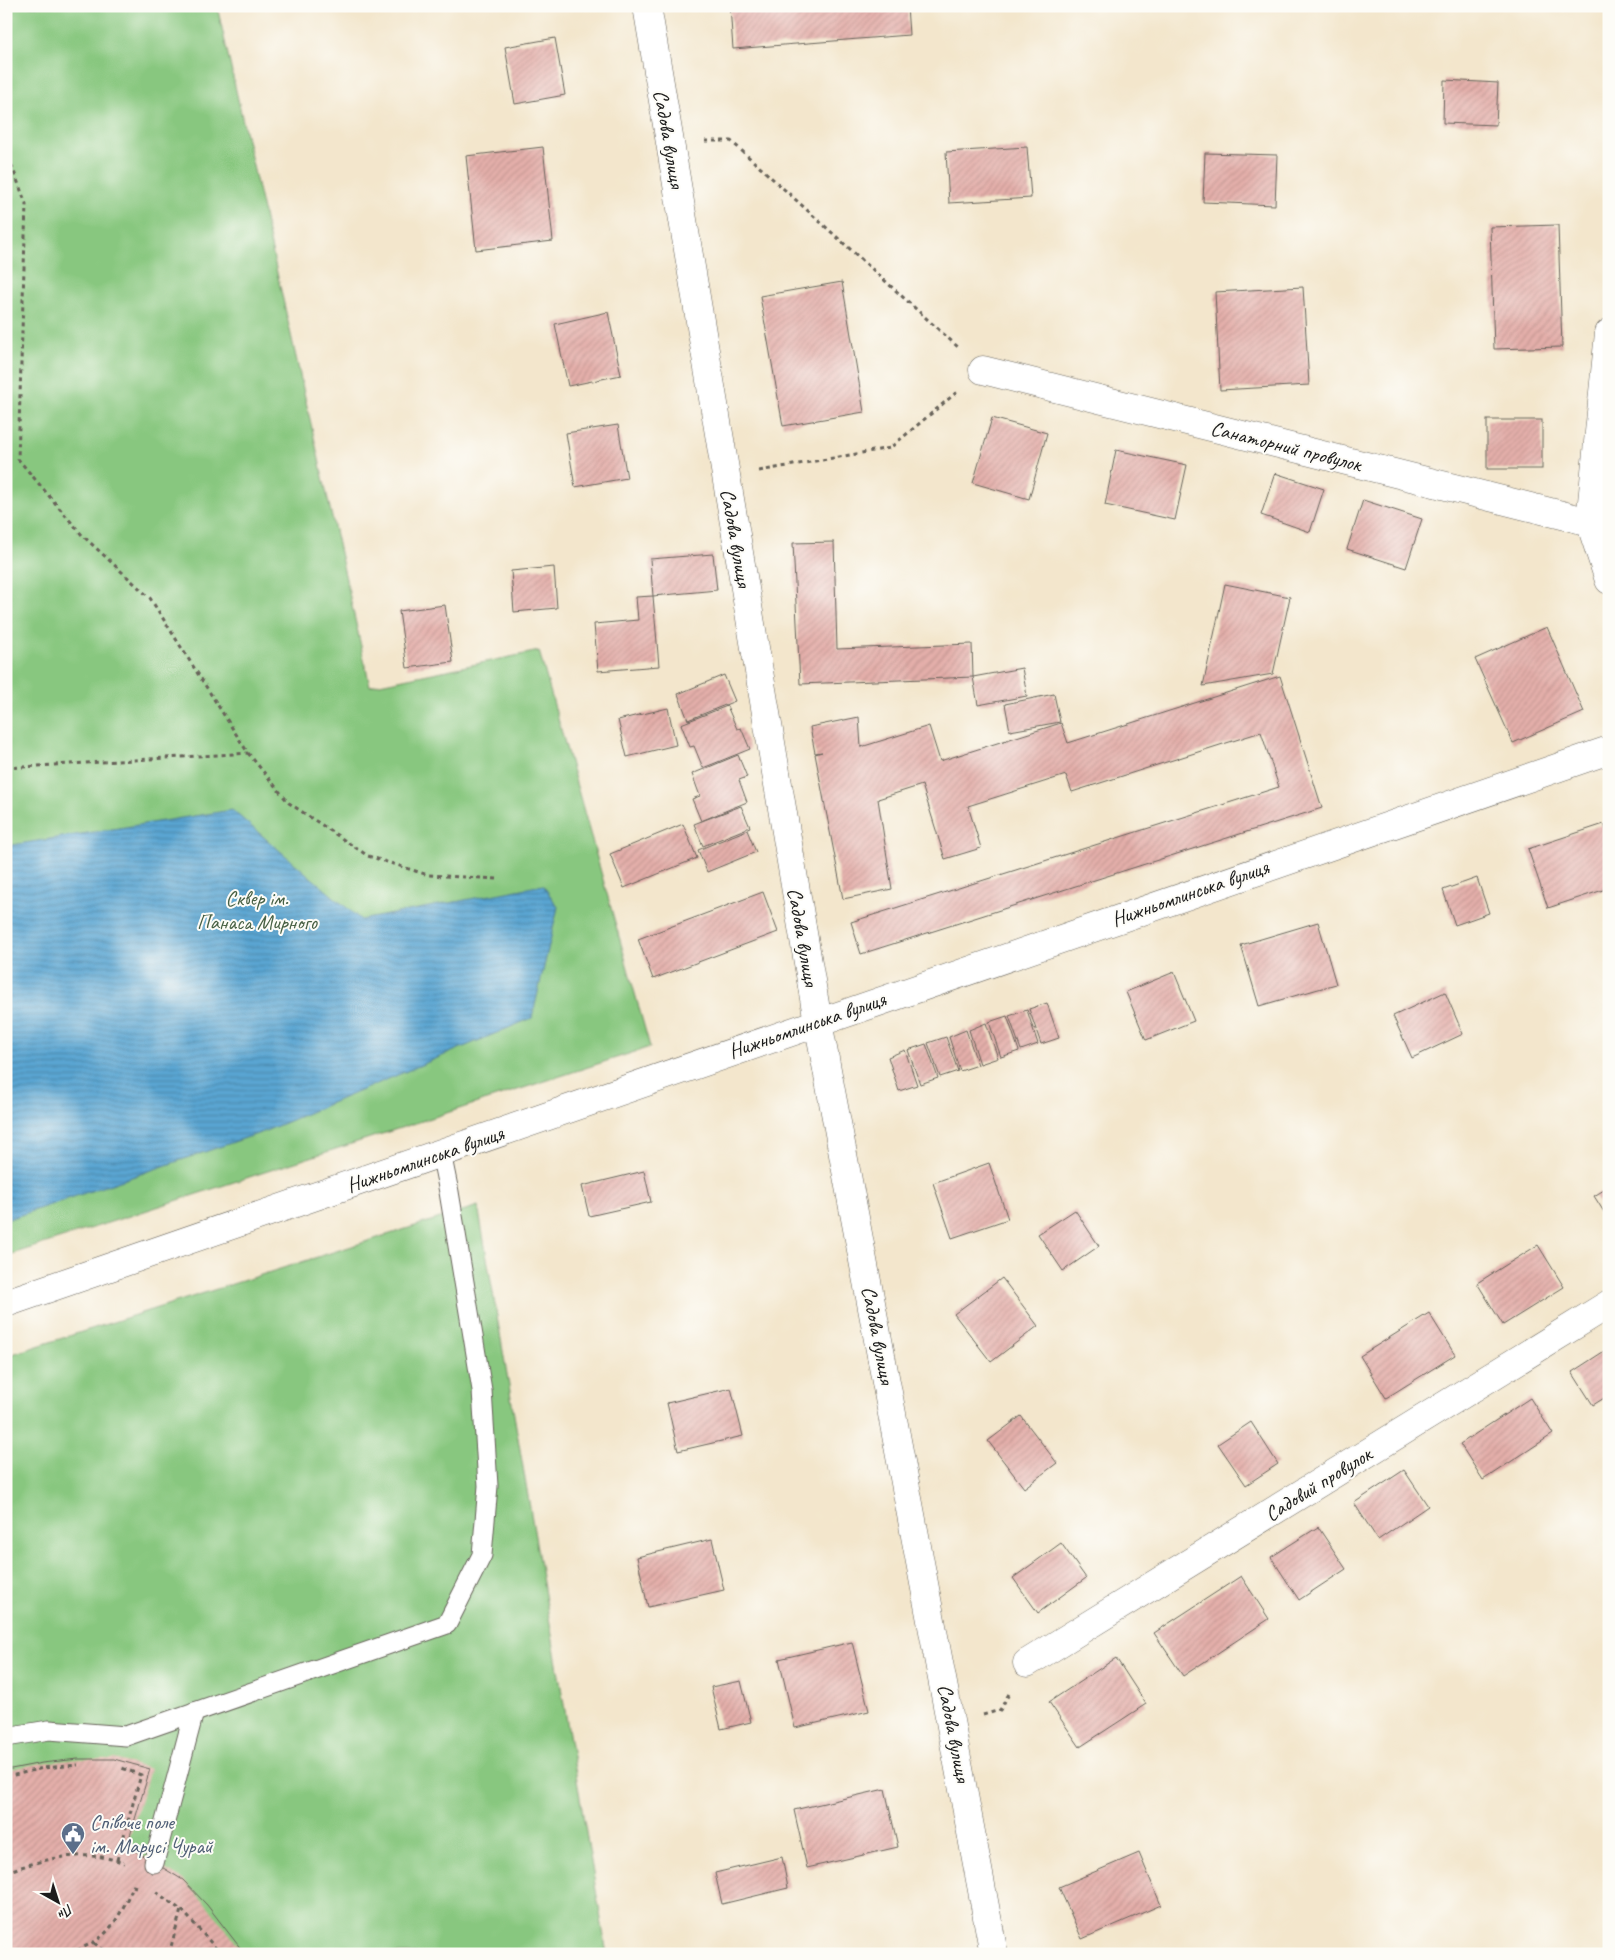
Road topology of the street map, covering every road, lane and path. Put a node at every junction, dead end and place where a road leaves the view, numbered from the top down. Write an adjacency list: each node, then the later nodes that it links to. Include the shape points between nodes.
1 (647, 6): 2 (street, Садова вулиця)
2 (670, 141): 5 (path, via 730,140); 6 (street, Садова вулиця)
3 (6, 150): 10 (path, via 26,204 18,459 82,535 150,598)
4 (1609, 333): 7 (street)
5 (983, 370): 6 (path, via 890,448); 7 (street, Санаторний провулок)
6 (726, 477): 13 (street, Садова вулиця)
7 (1590, 522): 8 (street)
8 (1607, 571)
9 (1609, 750): 13 (street, Нижньомлинська вулиця)
10 (248, 753): 11 (path); 12 (path, via 288,803 368,856 428,875)
11 (6, 768)
12 (499, 880)
13 (818, 1022): 14 (street, Нижньомлинська вулиця); 34 (street, Садова вулиця)
14 (441, 1154): 15 (street, Нижньомлинська вулиця); 18 (lane, via 482,1390 488,1486 482,1555 447,1624)
15 (6, 1303)
16 (1609, 1304): 17 (street, Садовий провулок)
17 (1027, 1663)
18 (194, 1712): 19 (lane, via 126,1736 49,1730); 23 (lane)
19 (6, 1737)
20 (87, 1765): 22 (path, via 43,1768)
21 (112, 1765): 24 (path, via 141,1775 117,1860 83,1855 34,1862)
22 (6, 1777)
23 (154, 1863)
24 (6, 1872)
25 (140, 1888): 28 (path, via 132,1886 122,1913)
26 (152, 1891): 27 (path)
27 (181, 1910): 32 (path); 33 (path)
28 (94, 1942): 29 (path); 31 (path)
29 (76, 1952): 30 (path)
30 (70, 1954)
31 (109, 1954)
32 (169, 1954)
33 (220, 1954)
34 (994, 1954)

